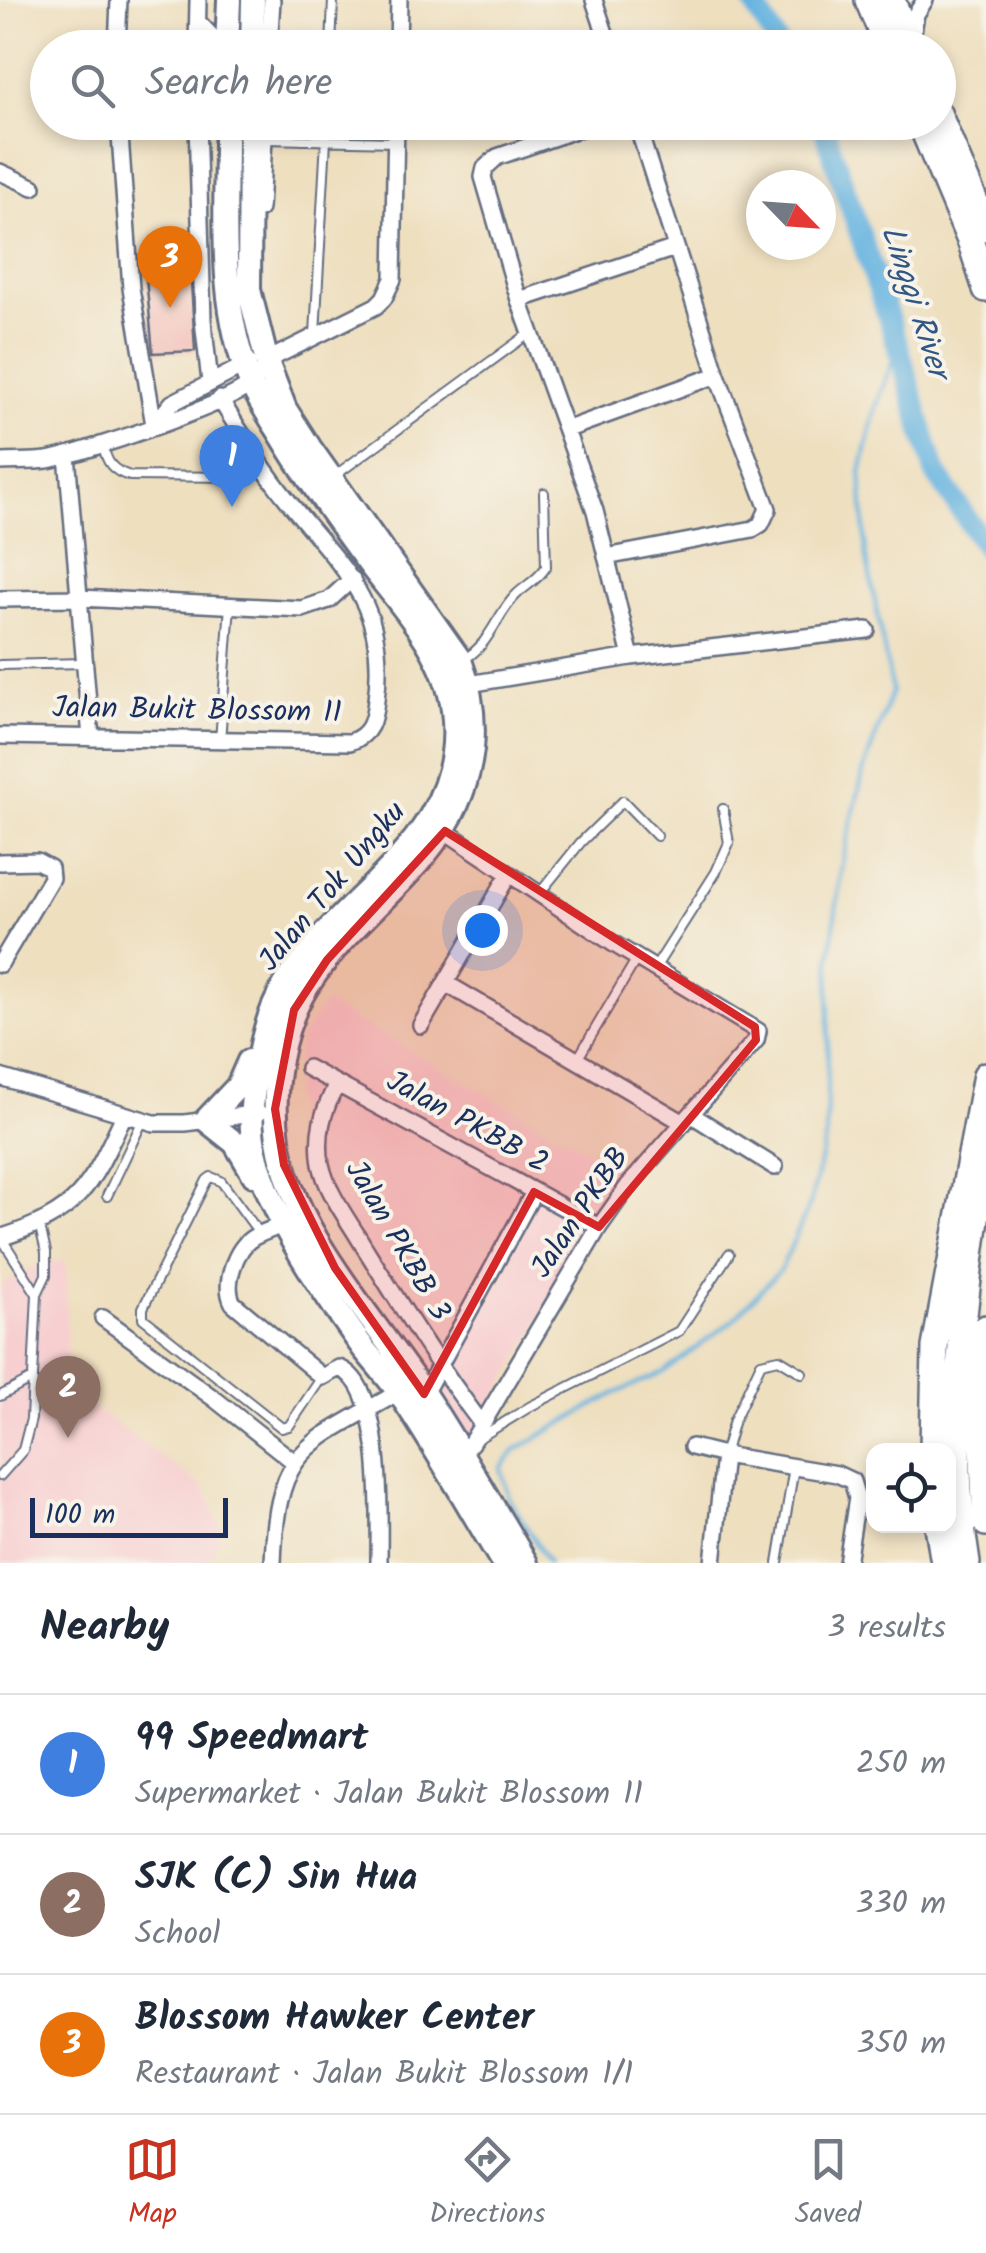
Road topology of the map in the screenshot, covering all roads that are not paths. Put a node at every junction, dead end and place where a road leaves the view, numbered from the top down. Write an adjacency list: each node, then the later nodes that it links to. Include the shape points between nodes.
1 (119, 0): 13 (street)
2 (198, 0): 12 (street)
3 (229, 0): 16 (main road)
4 (253, 0): 17 (main road)
5 (272, 0): 18 (street)
6 (333, 0): 19 (lane)
7 (398, 0): 20 (street)
8 (594, 0): 21 (street)
9 (868, 0): 22 (main road)
10 (892, 0): 23 (main road)
11 (924, 0): 24 (street)
12 (198, 22): 14 (street); 15 (street)
13 (118, 30)
14 (198, 30)
15 (206, 30)
16 (226, 30)
17 (252, 30)
18 (270, 30)
19 (332, 30)
20 (398, 30)
21 (604, 30)
22 (890, 30)
23 (899, 30)
24 (910, 30)
25 (120, 140): 47 (street, via 131,288)
26 (198, 140): 45 (street)
27 (226, 140): 43 (main road, Jalan Tok Ungku, via 232,328)
28 (259, 140): 43 (main road, Jalan Tok Ungku, via 249,290)
29 (326, 140): 34 (lane); 42 (lane)
30 (547, 140): 40 (street, via 497,157 485,168 484,186)
31 (641, 140): 38 (street)
32 (928, 140): 39 (main road)
33 (949, 140): 37 (main road)
34 (396, 142): 42 (street, via 390,288 376,306)
35 (0, 172): 36 (street)
36 (33, 188)
37 (986, 228)
38 (674, 248): 40 (street); 44 (street)
39 (986, 288)
40 (519, 300): 41 (street)
41 (532, 332): 48 (street); 53 (lane)
42 (316, 334): 43 (street)
43 (260, 366): 45 (street); 46 (street); 53 (main road, Jalan Tok Ungku); 80 (main road, Jalan Tok Ungku, via 324,502 421,632 449,687 454,714 448,783 430,822 310,950)
44 (717, 375): 48 (street); 55 (street, via 766,498 766,516 753,529)
45 (210, 382): 47 (street, via 172,403)
46 (220, 399): 47 (street); 52 (street, Jalan Bukit Blossom 11)
47 (154, 425): 49 (street)
48 (568, 429): 55 (street)
49 (102, 443): 50 (street); 52 (lane, via 109,464 130,476 239,478)
50 (67, 455): 51 (street); 57 (street)
51 (0, 462)
52 (260, 464): 56 (street, Jalan Bukit Blossom 11)
53 (331, 478): 62 (main road, Jalan Tok Ungku)
54 (544, 493): 62 (lane, via 546,567 478,649)
55 (606, 556): 61 (street)
56 (352, 579): 59 (street, via 313,607); 68 (street, Jalan Bukit Blossom 11, via 377,642 378,690 366,734 350,742)
57 (80, 598): 58 (street); 59 (street); 63 (street)
58 (0, 599)
59 (230, 606): 68 (lane)
60 (866, 630): 61 (street)
61 (631, 658): 65 (street)
62 (460, 660): 65 (main road, Jalan Tok Ungku)
63 (85, 663): 64 (lane); 67 (street)
64 (0, 665)
65 (469, 684): 70 (main road, Jalan Tok Ungku, via 470,766)
66 (0, 736): 67 (street, Jalan Bukit Blossom 11)
67 (92, 738): 68 (street, Jalan Bukit Blossom 11)
68 (220, 742)
69 (723, 809): 77 (lane, via 729,842)
70 (445, 830): 73 (street); 86 (main road, Jalan Tok Ungku, via 308,984 284,1040)
71 (657, 836): 74 (lane, via 622,801)
72 (0, 862): 76 (street, via 37,861 50,868 52,878)
73 (509, 874): 74 (street); 78 (street)
74 (539, 894): 75 (street)
75 (637, 958): 77 (street); 81 (lane)
76 (0, 964)
77 (656, 968): 89 (street, Jalan PKBB, via 758,1031)
78 (447, 984): 79 (street); 81 (street)
79 (422, 1025)
80 (263, 1032): 87 (main road, Jalan Tok Ungku); 91 (main road, via 238,1086)
81 (577, 1060): 89 (street)
82 (308, 1068): 85 (street, Jalan PKBB 2)
83 (986, 1075): 115 (main road, via 935,1346)
84 (0, 1077): 88 (street)
85 (337, 1084): 95 (street, Jalan PKBB 2); 106 (street, Jalan PKBB 3, via 319,1128 326,1184)
86 (275, 1109): 87 (street); 111 (main road, Jalan Tok Ungku, via 294,1196 335,1268)
87 (249, 1114): 91 (street); 94 (main road, Jalan Tok Ungku)
88 (124, 1115): 90 (street); 97 (street, via 95,1177 78,1198)
89 (688, 1119): 93 (street); 99 (street, Jalan PKBB)
90 (143, 1120): 91 (street); 96 (lane)
91 (206, 1120): 94 (main road)
92 (986, 1150): 132 (main road, via 961,1343 956,1440)
93 (775, 1168)
94 (267, 1188): 98 (main road, Jalan Tok Ungku)
95 (534, 1192): 99 (street, Jalan PKBB 2); 106 (street)
96 (106, 1196)
97 (38, 1223): 101 (street); 103 (lane, via 46,1275)
98 (285, 1224): 100 (street); 110 (main road, Jalan Tok Ungku)
99 (599, 1227): 114 (street, Jalan PKBB)
100 (260, 1234): 108 (street, via 246,1244 227,1282 232,1303); 108 (lane, via 211,1177 143,1318 282,1428)
101 (1, 1238): 103 (lane)
102 (729, 1254): 116 (lane, via 679,1331)
103 (37, 1294): 109 (lane)
104 (103, 1318): 119 (street)
105 (986, 1328): 122 (main road, via 980,1394)
106 (438, 1367): 111 (street); 114 (street, Jalan PKBB 3)
107 (802, 1373): 118 (lane, via 778,1359 761,1364)
108 (322, 1377): 113 (street, via 345,1369)
109 (32, 1380): 112 (lane); 121 (lane, via 23,1450)
110 (398, 1392): 113 (street); 126 (main road, Jalan Tok Ungku)
111 (424, 1394): 116 (main road, Jalan Tok Ungku)
112 (0, 1396)
113 (368, 1410): 119 (street); 125 (street, via 381,1492)
114 (482, 1423): 116 (street, Jalan PKBB)
115 (934, 1443)
116 (465, 1447): 127 (main road, Jalan Tok Ungku)
117 (692, 1447): 118 (street)
118 (724, 1455): 120 (street); 128 (street)
119 (294, 1461): 124 (street, via 278,1497)
120 (794, 1467): 129 (lane); 130 (street, via 852,1481 857,1498)
121 (0, 1476)
122 (986, 1523)
123 (939, 1533): 131 (main road)
124 (273, 1563)
125 (379, 1563)
126 (503, 1563)
127 (526, 1563)
128 (713, 1563)
129 (778, 1563)
130 (846, 1563)
131 (944, 1563)
132 (967, 1563)

